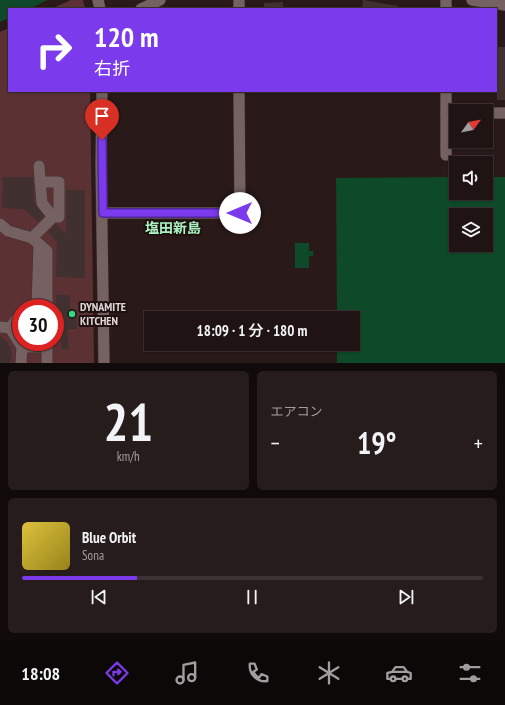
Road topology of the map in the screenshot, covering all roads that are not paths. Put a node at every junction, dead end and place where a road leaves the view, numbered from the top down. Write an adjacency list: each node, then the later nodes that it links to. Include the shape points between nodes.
1 (160, 0): 4 (street)
2 (472, 0): 3 (street)
3 (505, 5)
4 (143, 8)
5 (102, 92): 15 (street)
6 (239, 92): 15 (street, via 240,213)
7 (446, 92): 8 (street)
8 (449, 105)
9 (493, 113): 10 (street)
10 (505, 113)
11 (449, 130): 12 (street)
12 (446, 155)
13 (39, 166): 14 (street)
14 (40, 182): 16 (street, via 42,203); 16 (street, via 59,182 59,217)
15 (103, 213): 25 (street)
16 (53, 217): 18 (street)
17 (0, 224): 18 (street, via 8,231)
18 (35, 241): 19 (street); 20 (street, via 47,251)
19 (37, 299)
20 (47, 299)
21 (23, 351): 23 (street)
22 (47, 351): 24 (street)
23 (21, 363)
24 (47, 363)
25 (104, 363)

